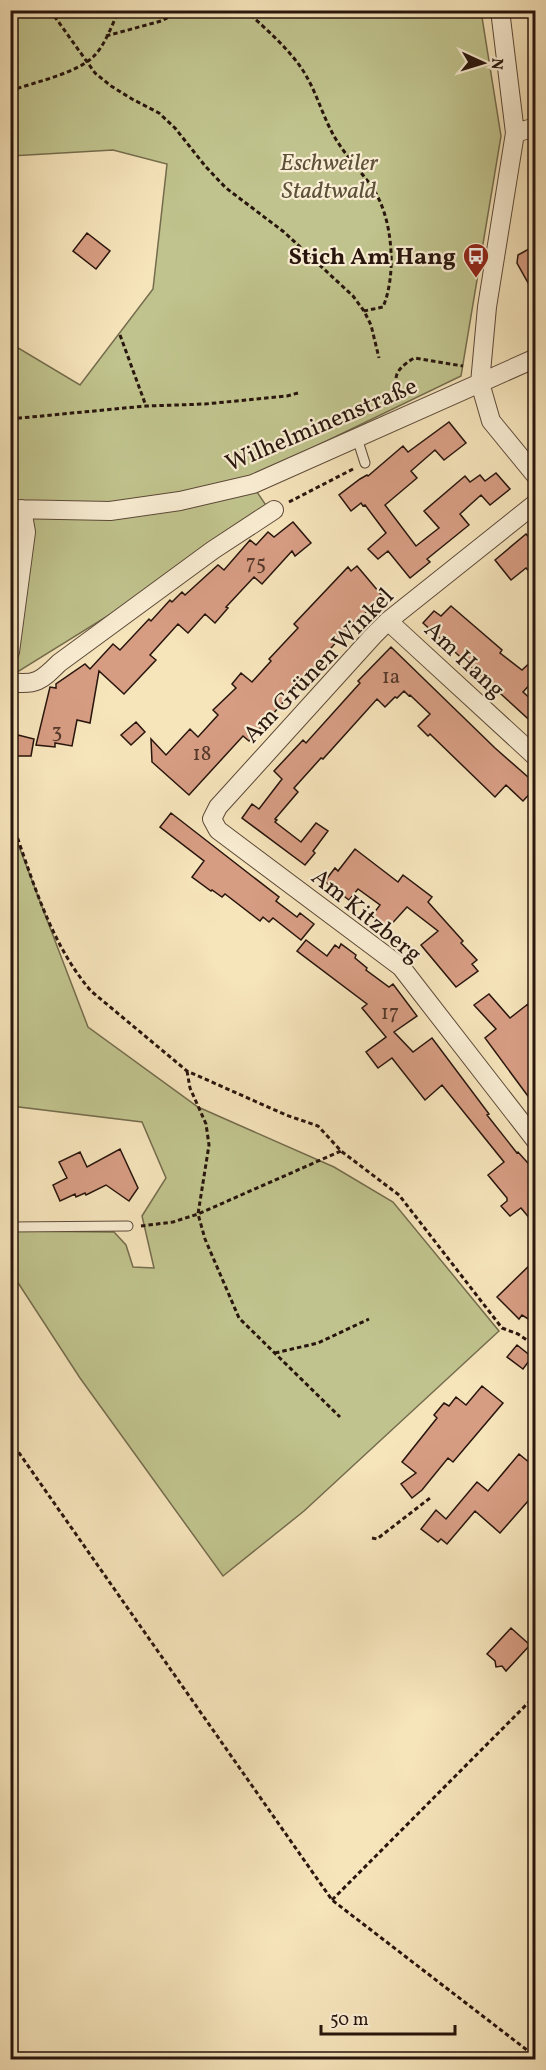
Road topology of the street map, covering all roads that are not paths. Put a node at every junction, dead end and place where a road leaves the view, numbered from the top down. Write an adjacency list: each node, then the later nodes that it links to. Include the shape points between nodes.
1 (500, 10): 3 (street)
2 (536, 127): 3 (street)
3 (515, 133): 5 (street)
4 (536, 358): 5 (street, Wilhelminenstraße)
5 (480, 375): 6 (street, Wilhelminenstraße); 8 (street, via 491,421)
6 (357, 438): 7 (lane); 10 (street, Wilhelminenstraße, via 254,484 180,501 110,511)
7 (365, 463)
8 (536, 476)
9 (536, 503): 12 (street, Am Grünen Winkel)
10 (16, 509): 13 (street, via 26,532)
11 (274, 510): 14 (street, via 213,550 47,675 26,685)
12 (388, 621): 15 (street, Am Hang); 16 (street, Am Grünen Winkel, via 218,807 212,819)
13 (10, 652)
14 (10, 682)
15 (536, 757)
16 (218, 830): 17 (street, Am Kitzberg, via 401,966)
17 (536, 1141)
18 (128, 1226): 19 (lane)
19 (10, 1227)

